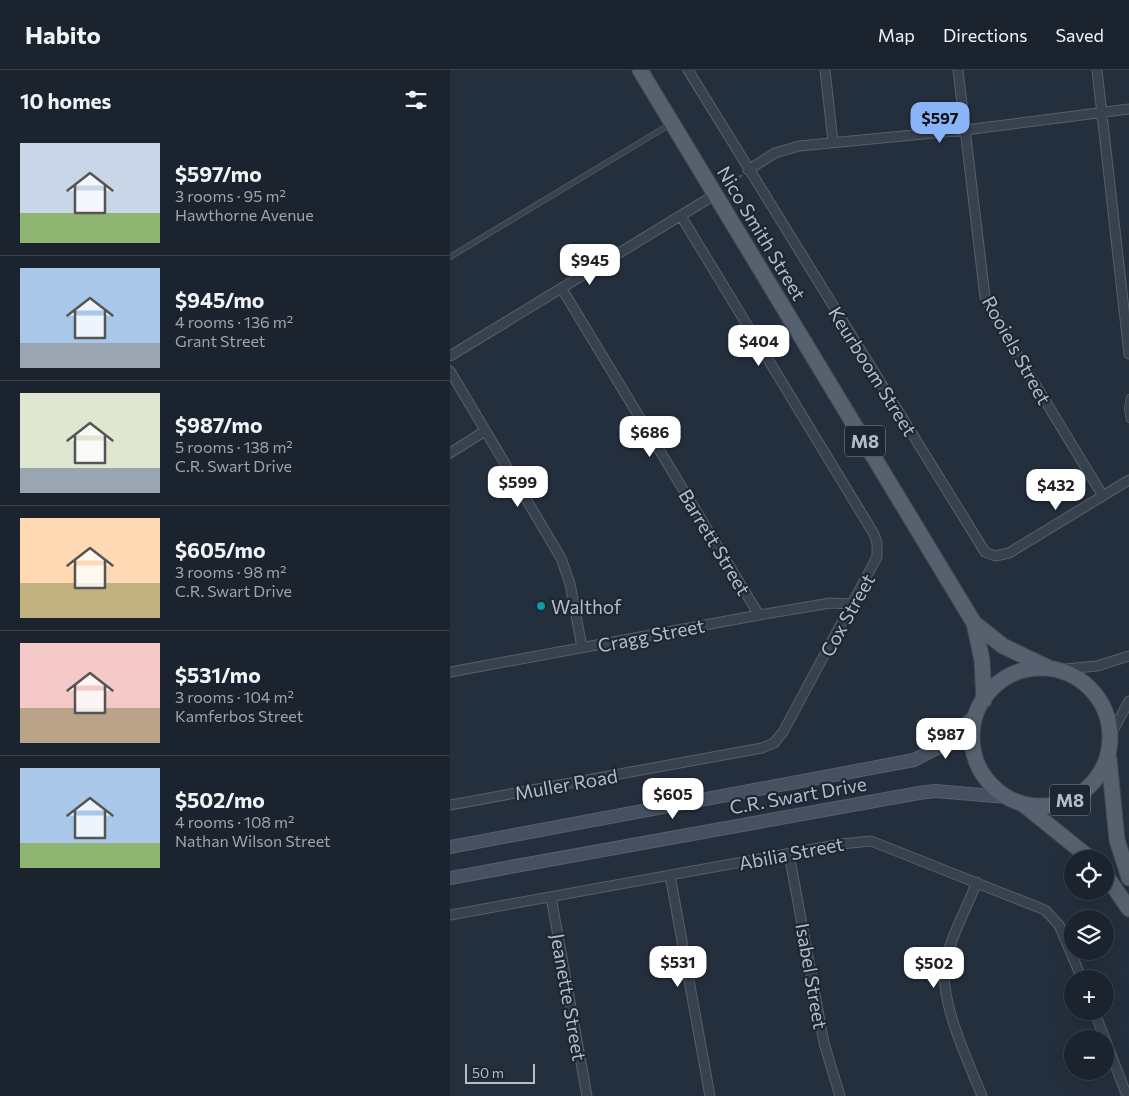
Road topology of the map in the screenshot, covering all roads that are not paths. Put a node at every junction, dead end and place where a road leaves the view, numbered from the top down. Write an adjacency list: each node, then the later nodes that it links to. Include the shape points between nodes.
1 (640, 70): 8 (main road, Nico Smith Street / M8)
2 (688, 70): 11 (street, Keurboom Street)
3 (825, 70): 10 (street)
4 (958, 70): 9 (street, Rooiels Street)
5 (1096, 70): 7 (street)
6 (1129, 110): 7 (street)
7 (1101, 113): 9 (street); 16 (street)
8 (672, 123): 12 (main road, Nico Smith Street / M8); 14 (lane)
9 (965, 130): 10 (street); 24 (street, Rooiels Street, via 985,297)
10 (833, 142): 11 (street, via 786,149)
11 (748, 170): 24 (street, Keurboom Street, via 980,545 990,555 1004,555)
12 (716, 194): 13 (street); 27 (main road, Nico Smith Street / M8)
13 (681, 216): 15 (street); 25 (street, Cox Street, via 874,534 878,550 874,566)
14 (450, 257)
15 (562, 289): 17 (street); 26 (street, Barrett Street)
16 (1129, 354)
17 (450, 356)
18 (450, 371): 21 (street)
19 (1129, 397): 20 (lane)
20 (1129, 420)
21 (485, 431): 22 (street); 28 (street, via 561,558 570,584)
22 (450, 453)
23 (1129, 480): 24 (street)
24 (1103, 496)
25 (852, 604): 26 (street, Cragg Street, via 830,603); 35 (street, Cox Street)
26 (759, 614): 28 (street, Cragg Street)
27 (974, 623): 30 (main road, Nico Smith Street / M8, via 1003,646); 32 (main road, Nico Smith Street / M8, via 982,660)
28 (582, 647): 31 (street, Cragg Street)
29 (1129, 656): 30 (street, via 1097,666)
30 (1054, 670): 32 (main road, M8, via 1035,669 1014,674 997,685); 36 (main road, M8, via 1075,677 1095,694 1106,713)
31 (450, 672)
32 (984, 700): 34 (main road, M8)
33 (1129, 701): 36 (street)
34 (977, 714): 37 (main road, M8, via 973,735 977,762 990,783); 40 (main road, C.R. Swart Drive, via 943,745 914,760)
35 (788, 722): 39 (street, Muller Road, via 778,739 762,748)
36 (1110, 743): 38 (main road, M8, via 1097,778 1077,797 1054,806); 47 (main road, M8, via 1110,786 1117,840)
37 (1007, 797): 38 (main road, M8); 44 (main road, C.R. Swart Drive, via 935,791 919,793)
38 (1024, 804): 41 (main road, M8)
39 (450, 805)
40 (450, 847)
41 (1080, 850)
42 (789, 854): 45 (street, Abilia Street); 48 (street, Abilia Street, via 872,841); 57 (street, Isabel Street, via 824,1043)
43 (450, 869): 44 (main road)
44 (481, 872): 46 (main road, C.R. Swart Drive)
45 (670, 875): 50 (street, Abilia Street); 56 (street)
46 (450, 878)
47 (1129, 878)
48 (977, 882): 53 (street, Abilia Street, via 1051,914 1063,932); 58 (street, via 948,955 944,977 954,1021)
49 (1114, 887): 51 (main road)
50 (551, 897): 52 (street, Abilia Street); 55 (street, Jeanette Street)
51 (1129, 909)
52 (450, 916)
53 (1078, 970)
54 (1114, 1062): 59 (street)
55 (587, 1096)
56 (710, 1096)
57 (840, 1096)
58 (982, 1096)
59 (1127, 1096)

